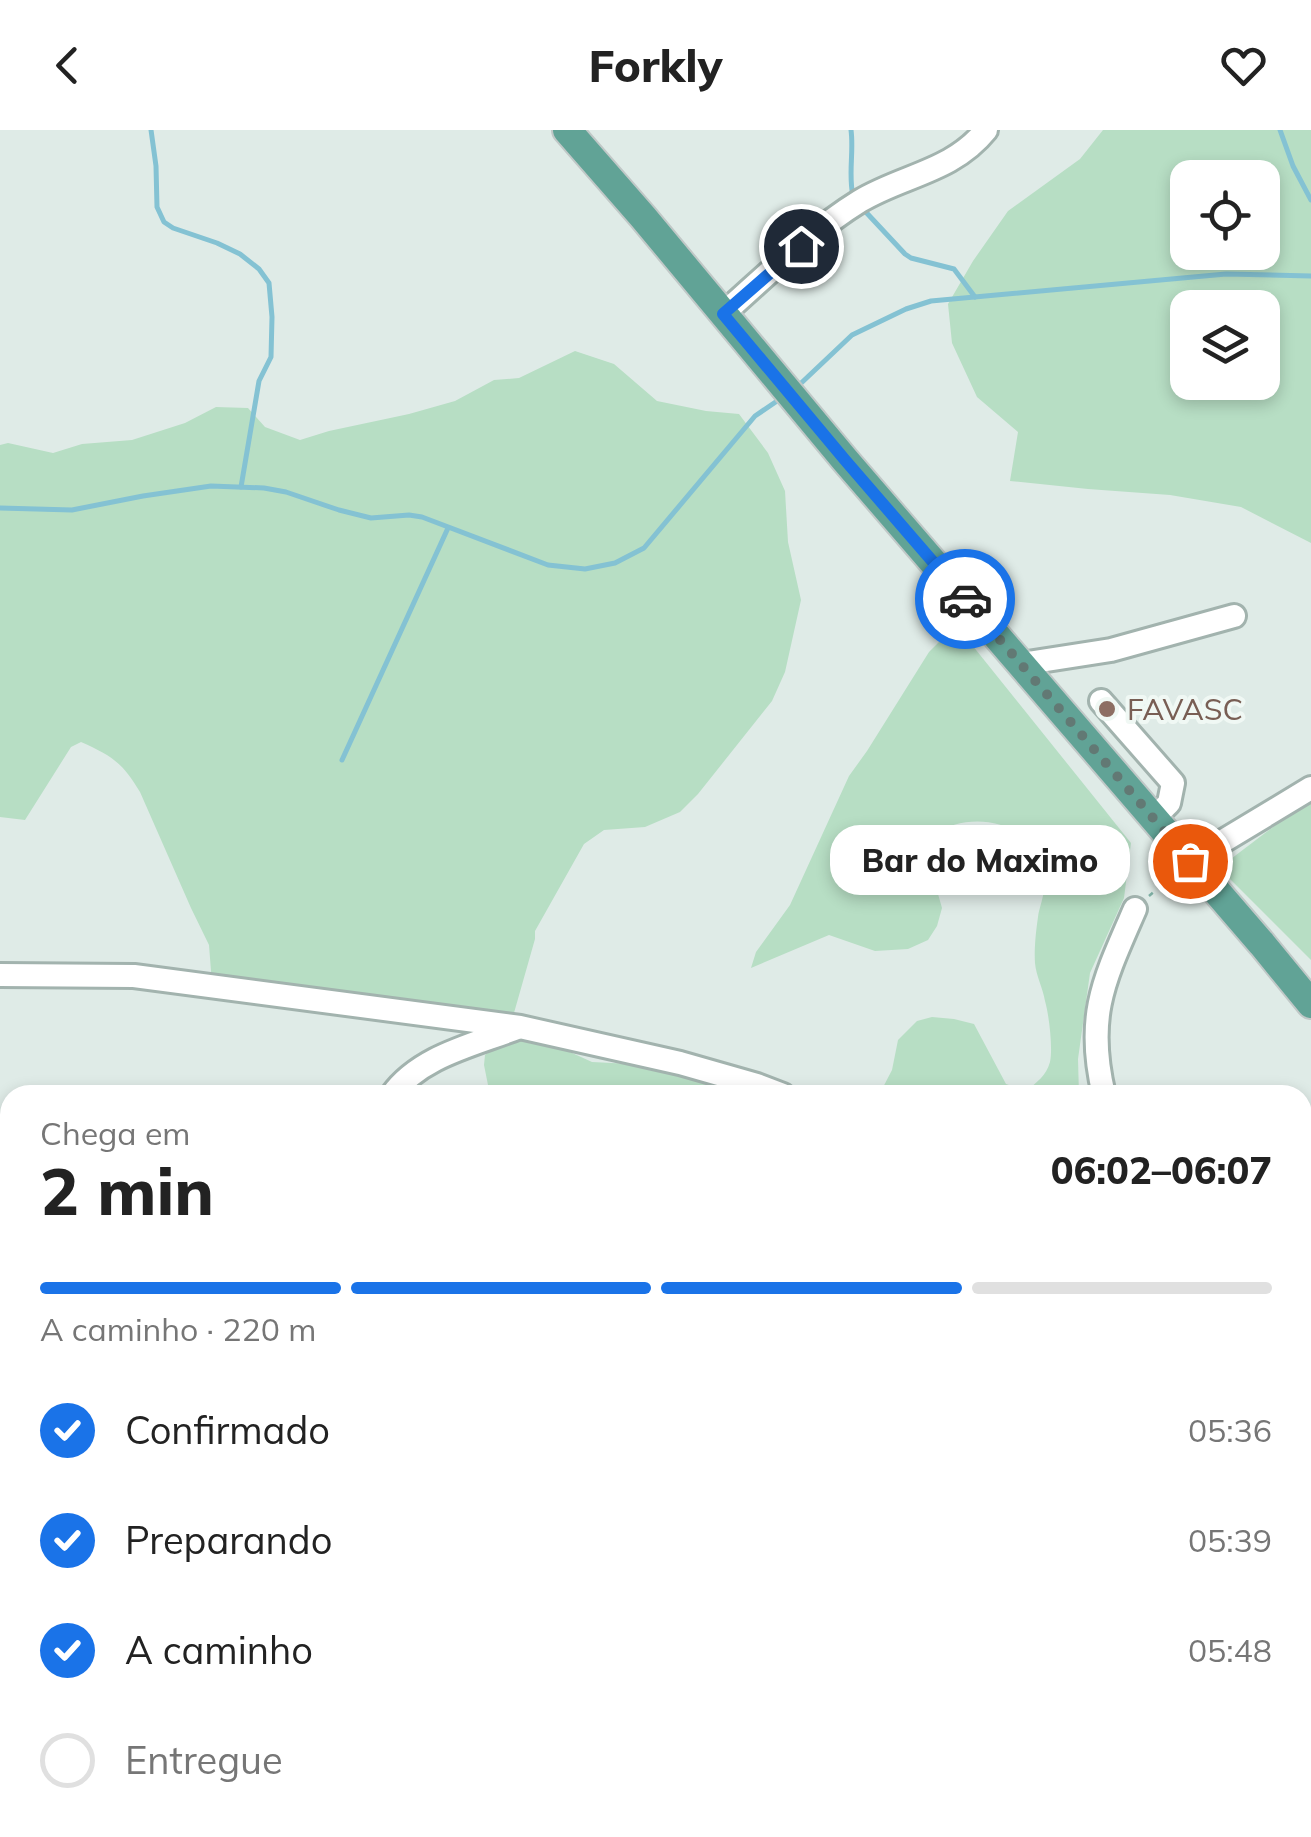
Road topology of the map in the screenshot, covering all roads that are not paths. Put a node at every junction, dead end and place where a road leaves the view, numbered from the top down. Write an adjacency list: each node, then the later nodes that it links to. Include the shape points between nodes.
1 (567, 130): 3 (main road)
2 (986, 130): 3 (street, via 946,164 864,198)
3 (723, 314): 5 (main road)
4 (1234, 616): 5 (street, via 1111,650)
5 (1021, 664): 8 (main road)
6 (1101, 701): 8 (street, via 1172,783 1168,803)
7 (1311, 788): 9 (street)
8 (1153, 819): 9 (main road)
9 (1190, 861): 12 (main road)
10 (1134, 909): 16 (street, via 1099,1000 1095,1032)
11 (0, 975): 13 (street, via 134,976)
12 (1309, 1000)
13 (520, 1027): 14 (street, via 421,1066); 15 (street)
14 (400, 1085)
15 (752, 1085)
16 (1102, 1085)

